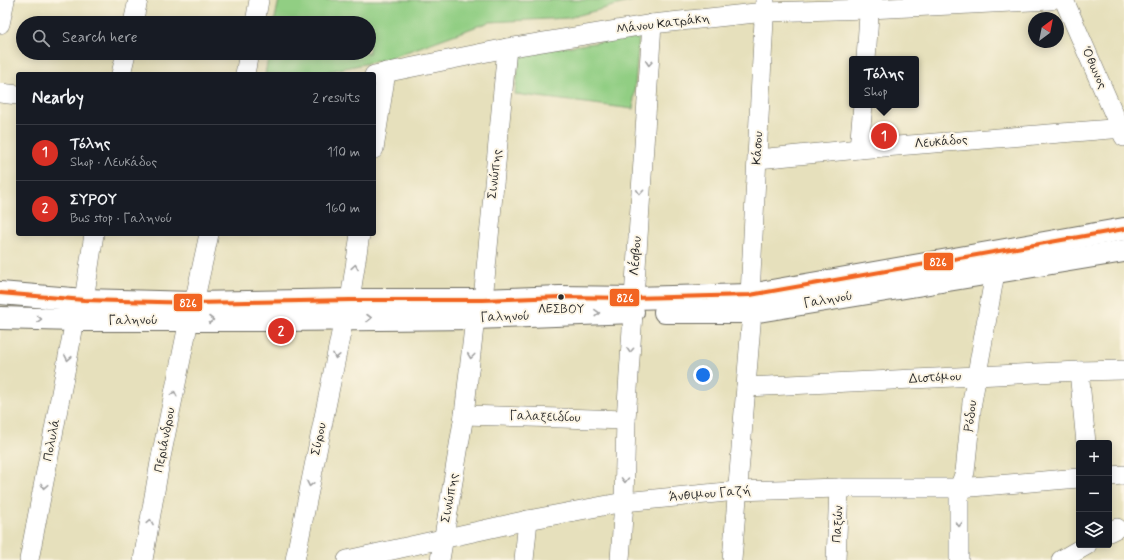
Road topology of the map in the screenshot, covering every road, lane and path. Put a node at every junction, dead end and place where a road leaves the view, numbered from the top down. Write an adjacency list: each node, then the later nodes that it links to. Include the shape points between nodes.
1 (5, 0): 10 (street)
2 (138, 0): 8 (street)
3 (258, 0): 9 (street)
4 (1051, 0): 6 (street, Μάνου Κατράκη)
5 (1064, 0): 23 (street, Όθωνος)
6 (870, 4): 7 (street, Μάνου Κατράκη); 13 (street)
7 (765, 6): 11 (street, Μάνου Κατράκη); 25 (street, Κάσου)
8 (135, 16)
9 (256, 16)
10 (0, 24)
11 (652, 24): 12 (street, Μάνου Κατράκη); 35 (street, Λέσβου, one-way to 35)
12 (507, 48): 18 (street, Μάνου Κατράκη); 37 (street, Σινώπης)
13 (866, 56)
14 (124, 60): 16 (street)
15 (248, 60): 17 (street)
16 (121, 72)
17 (245, 72)
18 (380, 73): 22 (street)
19 (0, 93): 20 (street)
20 (16, 95)
21 (862, 108): 24 (street)
22 (376, 124)
23 (1123, 131): 24 (street, Λευκάδος)
24 (859, 149): 25 (street, Λευκάδος)
25 (758, 159): 34 (street, Κάσου)
26 (1124, 229): 34 (street, Γαληνού)
27 (94, 236): 33 (street)
28 (209, 236): 38 (street, Περιάνδρου)
29 (360, 236): 36 (street, Σύρου, one-way to 29)
30 (1124, 251): 31 (street, Γαληνού)
31 (995, 273): 34 (street, Γαληνού); 43 (street, Ρόδου)
32 (0, 294): 33 (street, Γαληνού)
33 (84, 300): 38 (street, Γαληνού)
34 (751, 304): 35 (street, Γαληνού); 44 (street, Κάσου)
35 (633, 305): 37 (street, Γαληνού, via 560,297); 46 (street, Λέσβου, one-way to 46)
36 (347, 309): 37 (street, Γαληνού); 38 (street, Γαληνού); 61 (street, Σύρου, one-way to 61)
37 (479, 309): 45 (street, Σινώπης, one-way to 45)
38 (191, 312): 40 (street, Γαληνού); 60 (street, Περιάνδρου, one-way to 38)
39 (0, 318): 40 (street, Γαληνού, one-way to 40)
40 (75, 320): 59 (street, Πολυλά, one-way to 59)
41 (1124, 370): 42 (street, Διστόμου)
42 (1079, 371): 43 (street, Διστόμου); 47 (street)
43 (977, 376): 44 (street, Διστόμου); 52 (street, Ρόδου, via 970,415 965,472)
44 (746, 387): 53 (street, Κάσου)
45 (464, 415): 46 (street, Γαλαξειδίου); 56 (street, Σινώπης)
46 (626, 420): 54 (street, Λέσβου, one-way to 54)
47 (1086, 440)
48 (1124, 475): 49 (street)
49 (1112, 476)
50 (1076, 478): 52 (street, Άνθιμου Γαζή)
51 (839, 488): 52 (street, Άνθιμου Γαζή); 53 (street, Άνθιμου Γαζή); 67 (street, Παξών)
52 (959, 488): 68 (street, Ρόδου, one-way to 68)
53 (738, 491): 54 (street, Άνθιμου Γαζή); 66 (street, Κάσου)
54 (624, 502): 55 (street, Άνθιμου Γαζή); 65 (street, Λέσβου)
55 (528, 520): 56 (street, Άνθιμου Γαζή); 64 (street)
56 (443, 539): 62 (street, Άνθιμου Γαζή); 63 (street, Σινώπης)
57 (1082, 548): 58 (street)
58 (1065, 559)
59 (30, 560)
60 (143, 560)
61 (295, 560)
62 (347, 560)
63 (440, 560)
64 (524, 560)
65 (620, 560)
66 (732, 560)
67 (836, 560)
68 (959, 560)

